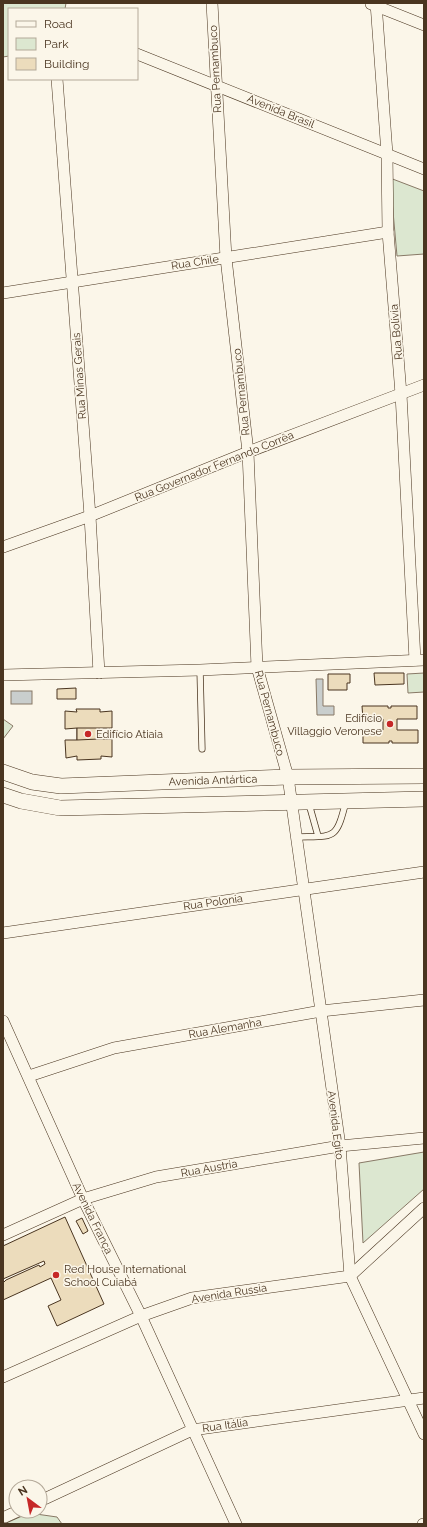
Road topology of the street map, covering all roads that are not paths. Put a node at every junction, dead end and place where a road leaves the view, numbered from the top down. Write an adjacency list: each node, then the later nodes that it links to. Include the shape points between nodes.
1 (212, 3): 6 (street, Rua Pernambuco)
2 (374, 4): 3 (street); 7 (street, Rua Bolívia)
3 (424, 25)
4 (138, 54): 6 (street, Avenida Brasil)
5 (57, 80): 11 (street, Rua Minas Gerais)
6 (216, 84): 7 (street, Avenida Brasil); 10 (street, Rua Pernambuco)
7 (387, 154): 8 (street, Avenida Brasil); 9 (street, Rua Bolívia)
8 (424, 169)
9 (388, 232): 10 (street, Rua Chile); 14 (street, Rua Bolívia)
10 (226, 258): 11 (street, Rua Chile); 15 (street, Rua Pernambuco)
11 (72, 281): 12 (street, Rua Chile); 16 (street, Rua Minas Gerais)
12 (3, 293)
13 (424, 385): 14 (street, Rua Governador Fernando Corrêa)
14 (401, 394): 15 (street, Rua Governador Fernando Corrêa); 18 (street, Rua Bolívia)
15 (248, 452): 16 (street, Rua Governador Fernando Corrêa); 19 (street, Rua Pernambuco)
16 (90, 516): 17 (street, Rua Governador Fernando Corrêa); 21 (street, Rua Minas Gerais)
17 (3, 547)
18 (420, 660): 19 (street)
19 (258, 667): 20 (street); 26 (street, Rua Pernambuco)
20 (200, 670): 21 (street); 23 (lane)
21 (99, 673): 22 (street)
22 (3, 675)
23 (202, 748)
24 (3, 772): 26 (main road, Avenida Antártica, via 32,782 61,786)
25 (424, 776): 26 (main road, Avenida Antártica)
26 (288, 777): 30 (street, Rua Pernambuco)
27 (3, 795): 30 (main road, via 60,808)
28 (424, 799): 29 (main road)
29 (346, 800): 31 (main road); 32 (lane, via 336,831 328,836)
30 (290, 801): 31 (main road); 33 (street, Avenida Egito)
31 (309, 801): 32 (lane)
32 (318, 836): 33 (lane)
33 (296, 837): 35 (street, Avenida Egito)
34 (424, 872): 35 (street, Rua Polonia)
35 (304, 889): 36 (street, Rua Polonia); 38 (street, Avenida Egito)
36 (3, 933)
37 (424, 1000): 38 (street, Rua Alemanha)
38 (321, 1011): 40 (street, Rua Alemanha, via 114,1048); 42 (street, Avenida Egito)
39 (3, 1021): 40 (street, Avenida França)
40 (29, 1076): 43 (street, Avenida França)
41 (424, 1138): 42 (street, Rua Austria)
42 (340, 1146): 43 (street, Rua Austria, via 156,1177); 46 (street, Avenida Egito)
43 (83, 1199): 45 (street, Rua Austria); 47 (street, Avenida França)
44 (424, 1208): 46 (street)
45 (3, 1235)
46 (350, 1276): 47 (street, Avenida Russia, via 192,1298); 50 (street, Avenida Egito)
47 (141, 1316): 48 (street, Avenida Russia); 51 (street, Avenida França)
48 (3, 1377)
49 (424, 1398): 50 (street, Rua Itália)
50 (406, 1399): 51 (street, Rua Itália); 52 (street, Avenida Egito)
51 (192, 1430): 53 (street, Rua Itália); 56 (street, Avenida França)
52 (424, 1434)
53 (48, 1497)
54 (8, 1516): 55 (street)
55 (5, 1517)
56 (236, 1524)

